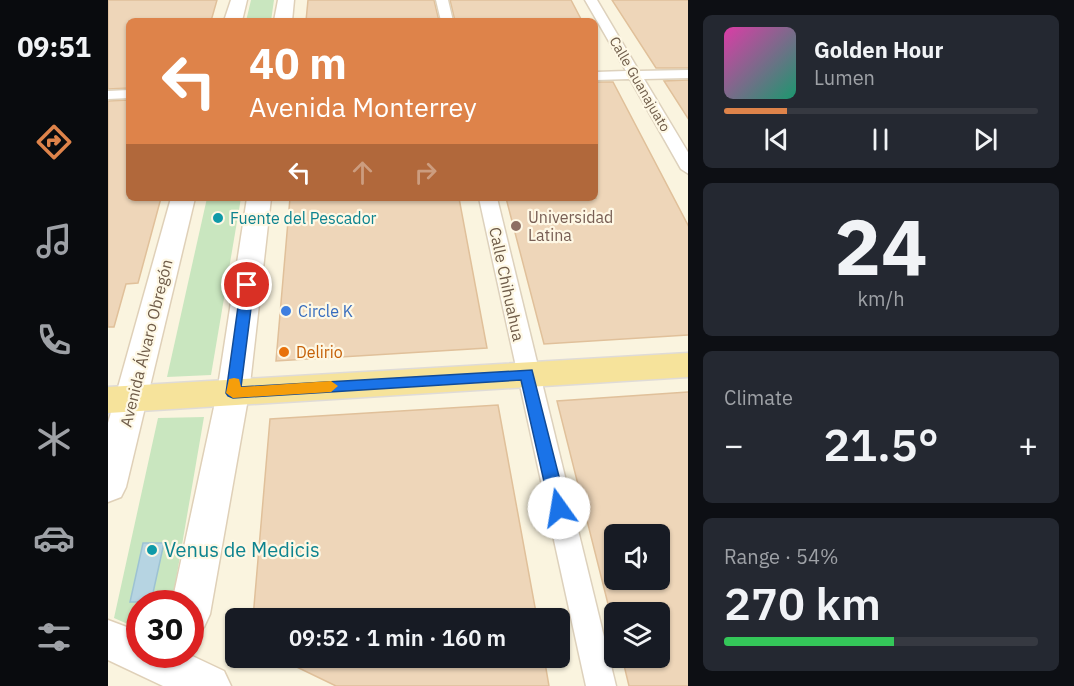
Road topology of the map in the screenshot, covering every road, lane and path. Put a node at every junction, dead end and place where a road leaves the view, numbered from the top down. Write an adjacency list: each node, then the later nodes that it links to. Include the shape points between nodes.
1 (239, 0): 5 (main road)
2 (286, 0): 6 (main road)
3 (442, 0): 7 (street)
4 (591, 0): 9 (street, Calle Guanajuato)
5 (233, 18)
6 (283, 18)
7 (446, 18)
8 (688, 74): 9 (street)
9 (635, 75): 10 (street); 13 (street, Calle Guanajuato)
10 (598, 76)
11 (126, 94): 12 (street)
12 (108, 95)
13 (688, 169)
14 (182, 201): 20 (main road, Avenida Álvaro Obregón)
15 (259, 201): 19 (main road)
16 (489, 201): 18 (street, Calle Chihuahua)
17 (688, 365): 18 (main road)
18 (527, 374): 19 (main road); 25 (street, Calle Chihuahua)
19 (233, 393): 20 (main road); 22 (main road)
20 (120, 399): 21 (main road, Avenida Álvaro Obregón)
21 (108, 487)
22 (195, 590)
23 (108, 640): 24 (main road)
24 (126, 647)
25 (601, 686)

